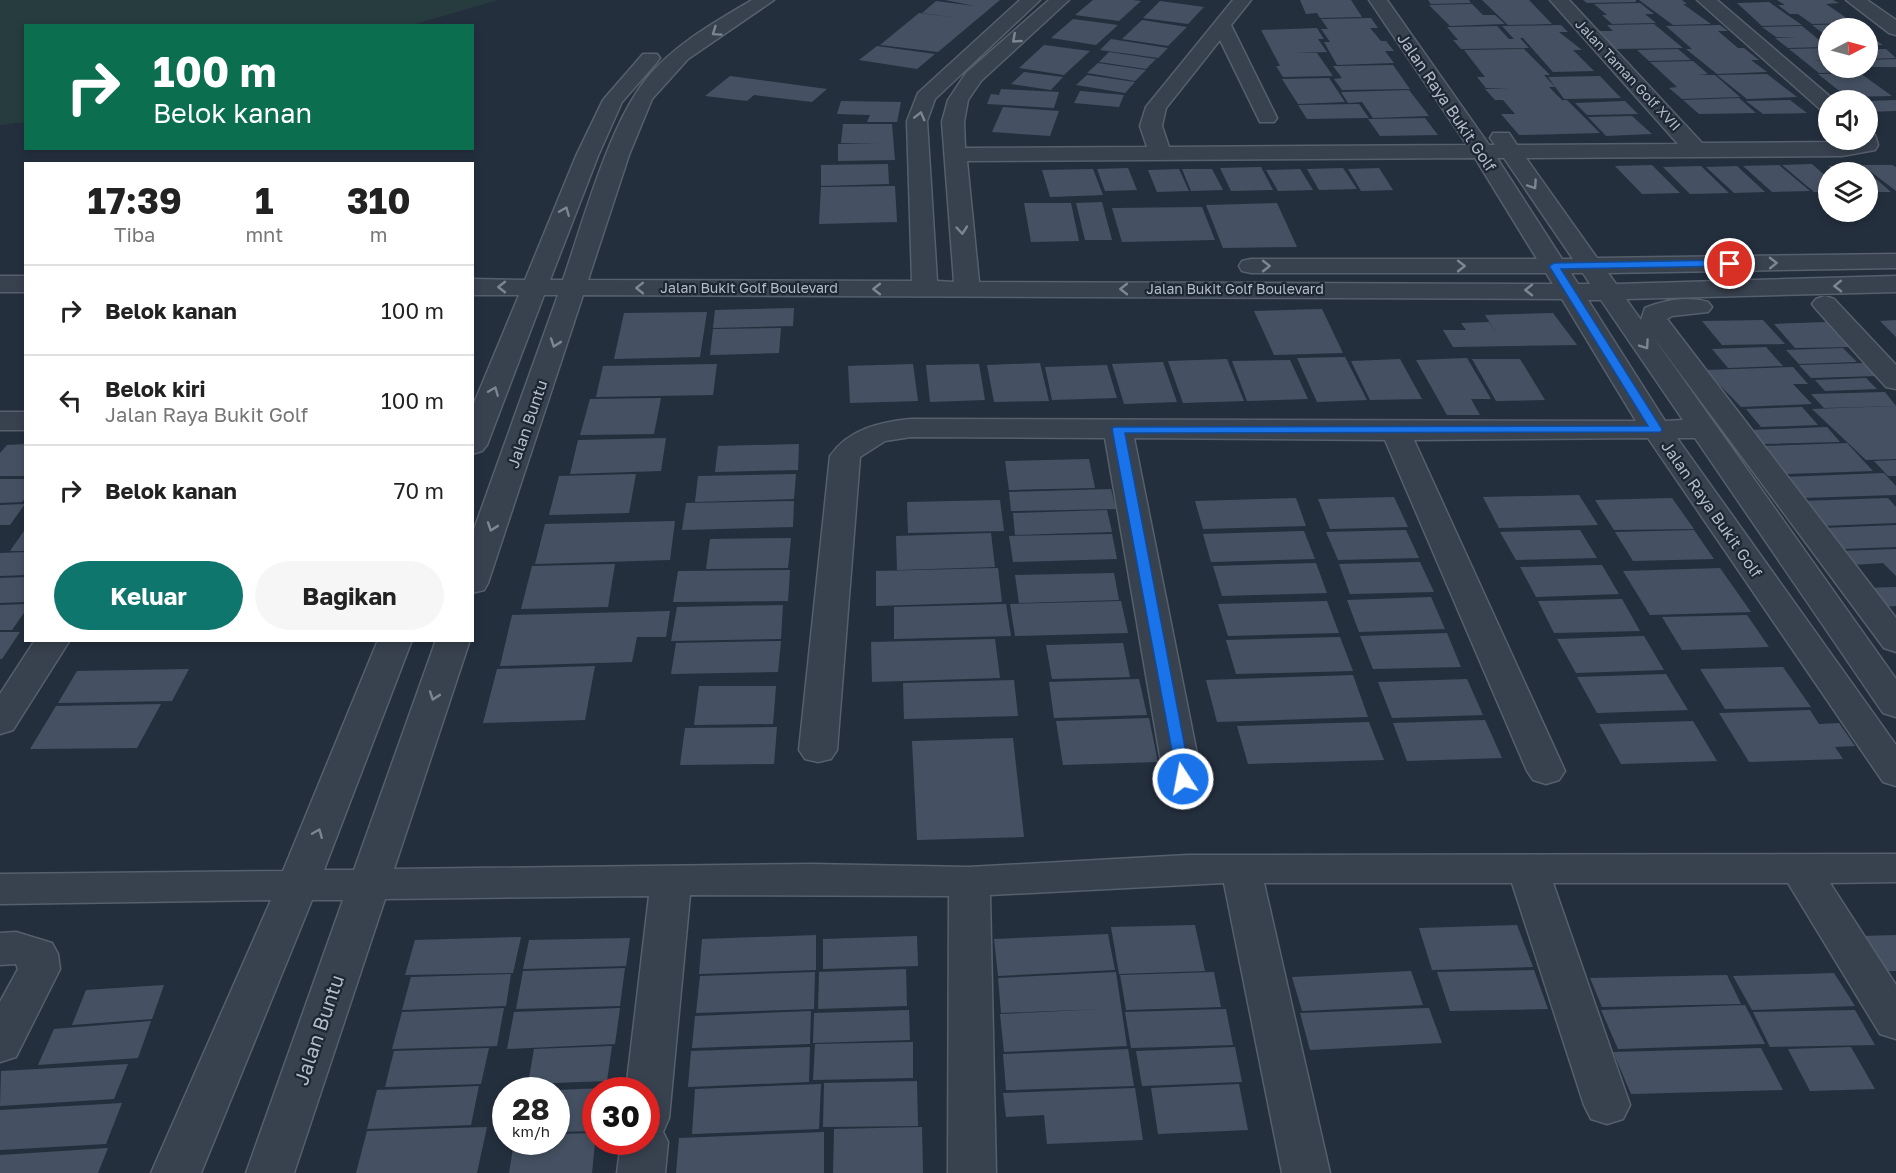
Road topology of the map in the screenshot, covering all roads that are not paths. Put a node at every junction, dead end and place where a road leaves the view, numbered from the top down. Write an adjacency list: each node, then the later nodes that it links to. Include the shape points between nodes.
1 (735, 0): 33 (street, one-way to 1, via 587,156 614,100 653,55)
2 (765, 0): 34 (street, Jalan Buntu, one-way to 34, via 681,56 641,100 618,155)
3 (1031, 0): 21 (street, one-way to 3, via 917,122 925,97)
4 (1060, 0): 20 (street, one-way to 20, via 973,76 958,100 953,122)
5 (1242, 0): 11 (street)
6 (1378, 0): 17 (street, Jalan Raya Bukit Golf)
7 (1402, 0): 18 (street, Jalan Raya Bukit Golf)
8 (1559, 0): 16 (street, Jalan Taman Golf XVII)
9 (1706, 0): 13 (street)
10 (1855, 0): 12 (street)
11 (1222, 25): 14 (street); 19 (street, via 1156,108 1151,126)
12 (1896, 29)
13 (1818, 97)
14 (1267, 118)
15 (1818, 148): 16 (street)
16 (1696, 150): 18 (street)
17 (1482, 151): 18 (street); 19 (street); 29 (street, Jalan Raya Bukit Golf)
18 (1510, 151): 30 (street, Jalan Raya Bukit Golf, one-way to 30)
19 (1160, 153): 20 (street)
20 (955, 158): 21 (street); 23 (street)
21 (919, 162): 22 (street)
22 (920, 190): 23 (street); 32 (street)
23 (959, 190): 35 (street, one-way to 35)
24 (1896, 261): 30 (street, Jalan Bukit Golf Boulevard, one-way to 24)
25 (0, 263): 26 (street)
26 (24, 263)
27 (474, 265): 33 (street)
28 (1224, 266): 29 (street, Jalan Bukit Golf Boulevard, one-way to 29)
29 (1554, 266): 30 (street, Jalan Bukit Golf Boulevard); 40 (street, Jalan Raya Bukit Golf)
30 (1588, 266): 41 (street, Jalan Raya Bukit Golf)
31 (1142, 267): 35 (street, Jalan Bukit Golf Boulevard)
32 (923, 272): 34 (street, Jalan Bukit Golf Boulevard); 35 (street, Jalan Bukit Golf Boulevard)
33 (540, 276): 34 (street, Jalan Bukit Golf Boulevard); 39 (street, one-way to 39); 51 (street, one-way to 33)
34 (578, 277): 52 (street, Jalan Buntu, one-way to 52)
35 (966, 278): 40 (street, Jalan Bukit Golf Boulevard, one-way to 35)
36 (0, 284): 37 (street)
37 (24, 284)
38 (1896, 284): 41 (street, Jalan Bukit Golf Boulevard, one-way to 41)
39 (474, 287)
40 (1569, 290): 41 (street, Jalan Bukit Golf Boulevard); 48 (street, Jalan Raya Bukit Golf)
41 (1608, 292): 49 (street, Jalan Raya Bukit Golf, one-way to 49)
42 (1896, 303): 43 (street)
43 (1825, 304): 44 (street); 53 (street, via 1679,307 1659,310 1654,320)
44 (1896, 381)
45 (0, 421): 46 (street)
46 (24, 421)
47 (1118, 429): 50 (street); 59 (street, via 911,428 888,430 854,445 845,456); 62 (street)
48 (1656, 429): 49 (street); 50 (street); 61 (street, Jalan Raya Bukit Golf)
49 (1703, 429): 57 (street, Jalan Raya Bukit Golf)
50 (1396, 431): 60 (street)
51 (474, 440)
52 (474, 577)
53 (1896, 641)
54 (52, 642): 58 (street)
55 (394, 642): 70 (street, one-way to 55)
56 (452, 642): 69 (street, Jalan Buntu, one-way to 69)
57 (1896, 705)
58 (0, 722)
59 (818, 750)
60 (1546, 771)
61 (1896, 773)
62 (1183, 779)
63 (1800, 868): 64 (street); 65 (street); 73 (street)
64 (1896, 868)
65 (1528, 869): 66 (street); 76 (street)
66 (1241, 870): 68 (street, via 1188,869); 82 (street)
67 (671, 881): 68 (street); 69 (street); 75 (street)
68 (969, 882): 81 (street)
69 (368, 886): 70 (street); 79 (street, Jalan Buntu)
70 (297, 887): 71 (street); 78 (street)
71 (0, 889)
72 (18, 951): 74 (street, via 39,969)
73 (1896, 1022)
74 (0, 1044)
75 (650, 1077)
76 (1607, 1105)
77 (643, 1155): 80 (street)
78 (178, 1168)
79 (270, 1173)
80 (641, 1173)
81 (972, 1173)
82 (1306, 1173)

